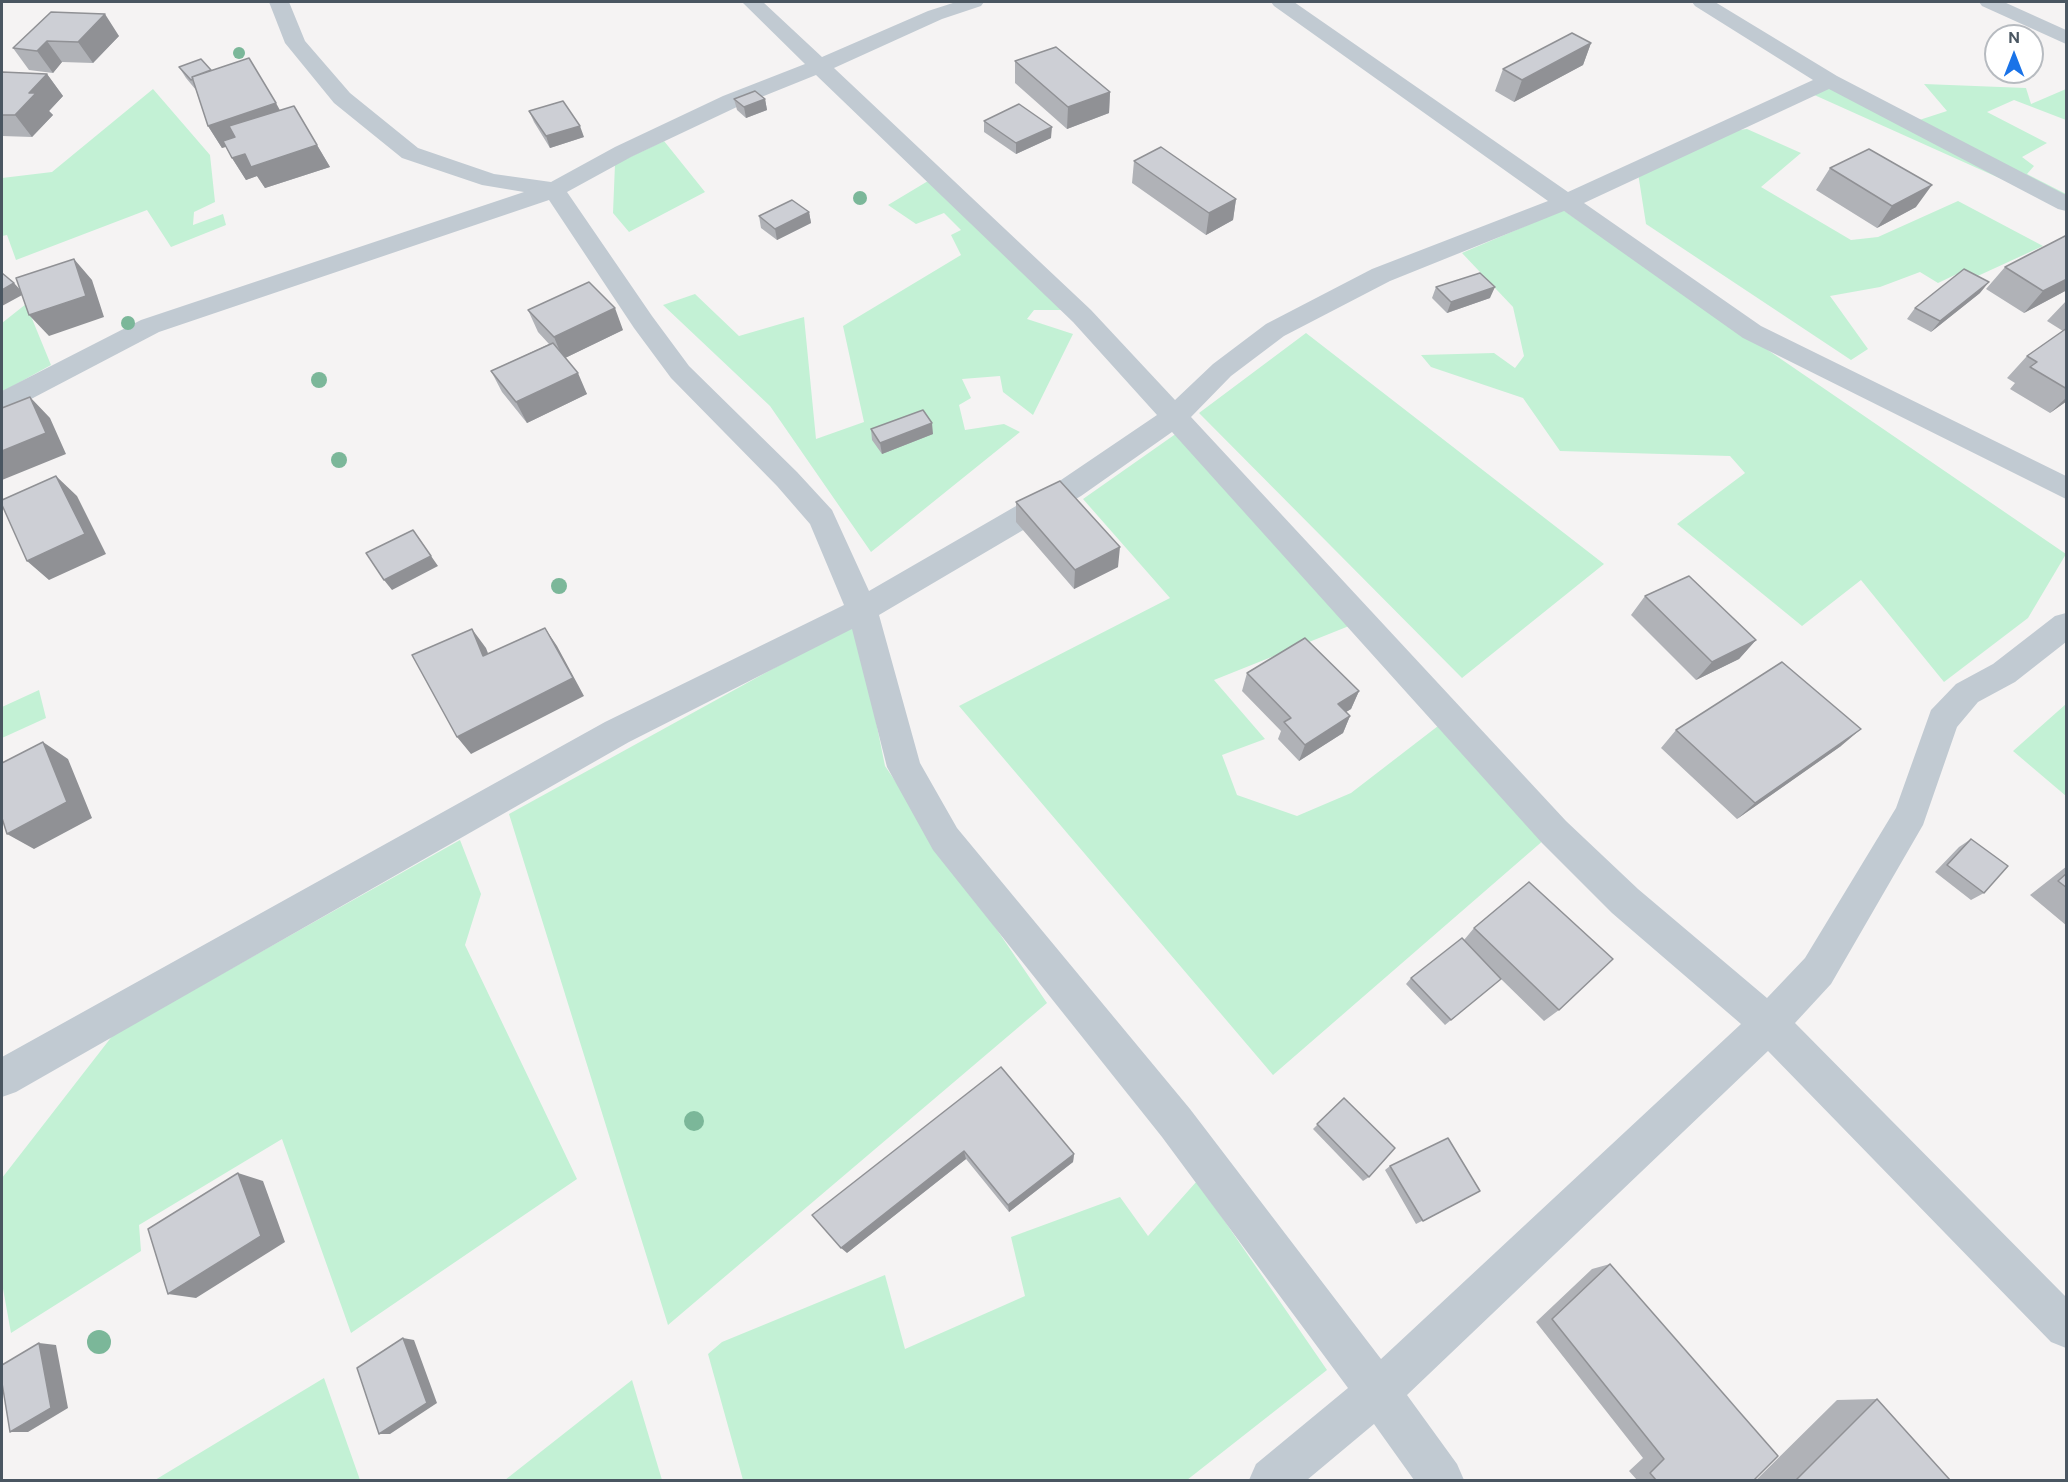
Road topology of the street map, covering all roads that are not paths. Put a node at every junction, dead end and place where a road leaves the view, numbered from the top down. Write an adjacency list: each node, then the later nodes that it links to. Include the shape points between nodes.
1 (279, 2): 10 (street, via 295,43 342,98 410,153 490,180)
2 (752, 2): 8 (street)
3 (974, 2): 8 (street)
4 (1281, 2): 11 (street)
5 (1702, 2): 9 (street)
6 (1989, 2): 7 (street)
7 (2067, 38)
8 (818, 67): 10 (street, via 731,101); 14 (street, via 1082,316)
9 (1829, 81): 11 (street); 12 (street)
10 (554, 190): 13 (street, via 150,326); 16 (street, via 680,372 822,518)
11 (1566, 202): 14 (street, via 1381,275 1275,330 1222,370); 15 (street, via 1752,332)
12 (2067, 204)
13 (2, 402)
14 (1174, 417): 16 (street, via 1071,488); 18 (street, via 1554,832 1625,901)
15 (2067, 488)
16 (862, 610): 19 (street, via 617,732); 21 (street, via 904,767 945,839 1176,1123)
17 (2067, 626): 18 (street, via 2004,673 1966,693 1943,720 1911,814 1818,971)
18 (1769, 1024): 20 (street); 21 (street)
19 (2, 1078)
20 (2067, 1327)
21 (1378, 1392): 22 (street); 23 (street)
22 (1272, 1480)
23 (1441, 1480)

